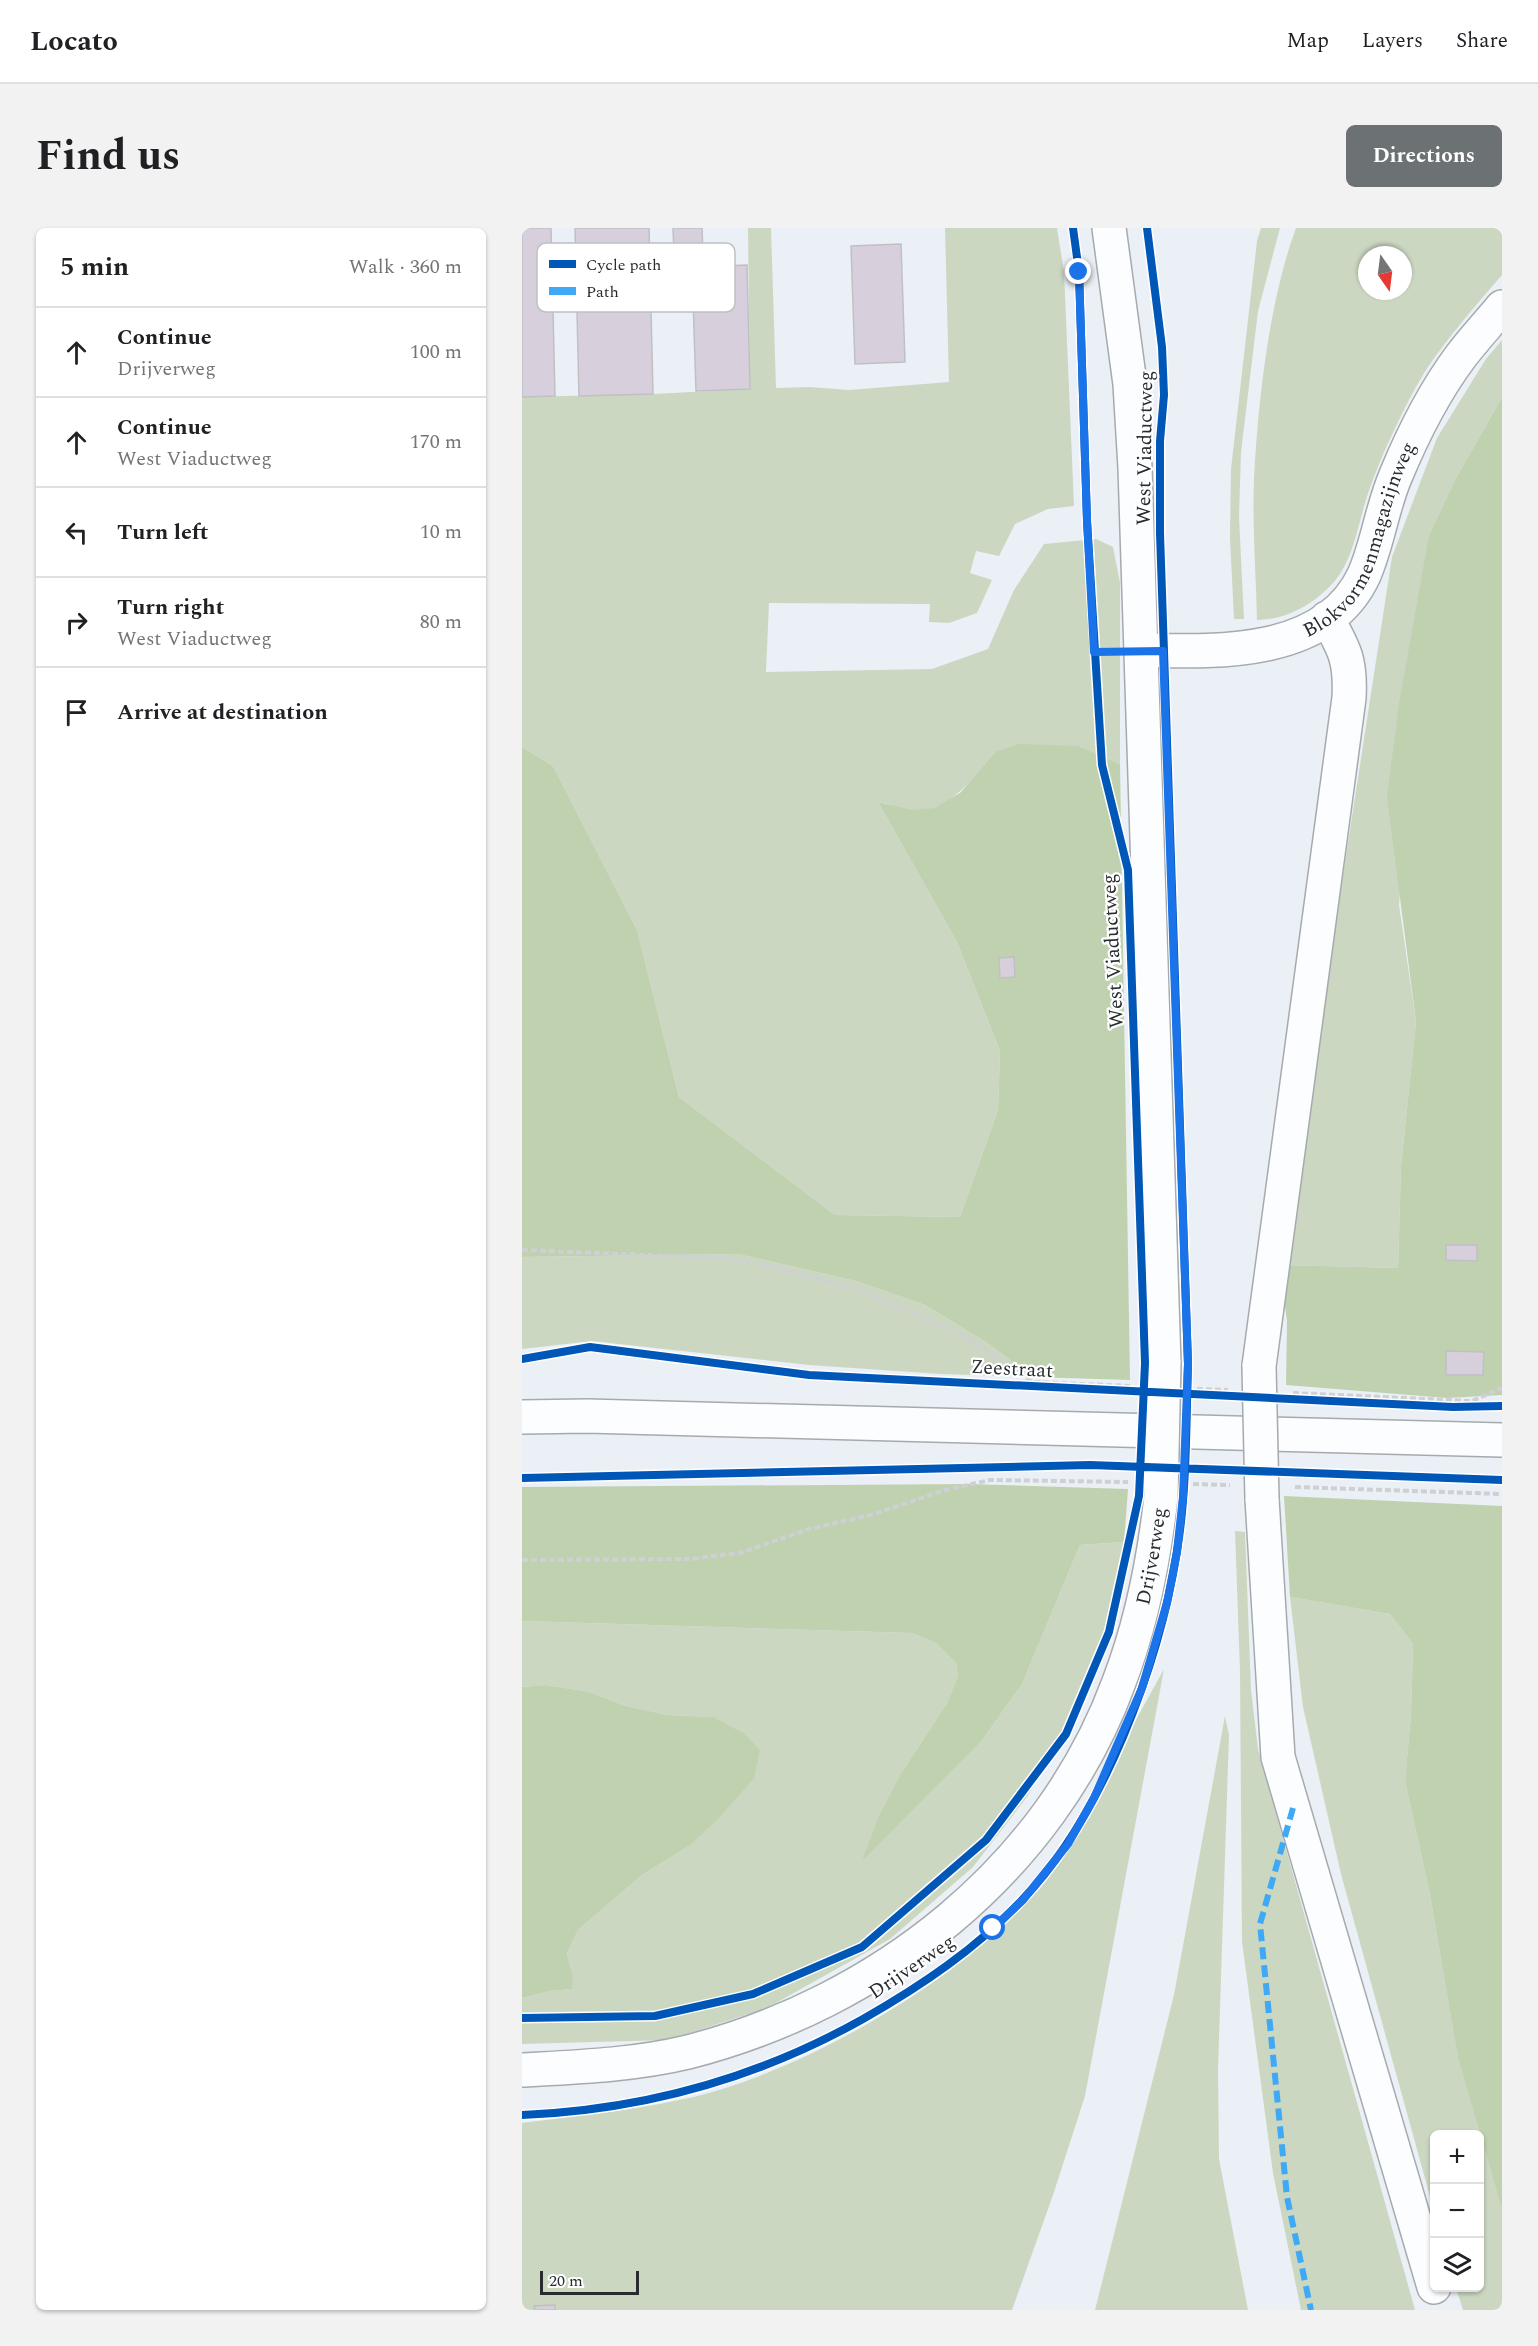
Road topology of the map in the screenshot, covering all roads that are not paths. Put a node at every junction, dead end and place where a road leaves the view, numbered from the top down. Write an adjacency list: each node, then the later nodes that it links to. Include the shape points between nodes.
1 (1109, 228): 4 (main road, West Viaductweg, via 1130,384)
2 (1502, 307): 3 (main road, Blokvormenmagazijnweg, via 1460,357 1434,397 1395,477 1362,578)
3 (1327, 618): 4 (main road, Blokvormenmagazijnweg, via 1293,637 1251,648); 9 (main road, bridge, via 1345,649 1349,698 1258,1366 1278,1757)
4 (1141, 650): 7 (main road, West Viaductweg, bridge, via 1164,1363)
5 (522, 1417): 6 (main road)
6 (1502, 1440)
7 (1161, 1488): 8 (main road, Drijverweg, via 1146,1595 1119,1683 1095,1737 1048,1816 973,1898 879,1972 785,2020 686,2052 587,2067)
8 (522, 2070)
9 (1430, 2270)
10 (1436, 2292): 11 (main road)
11 (1441, 2310)

